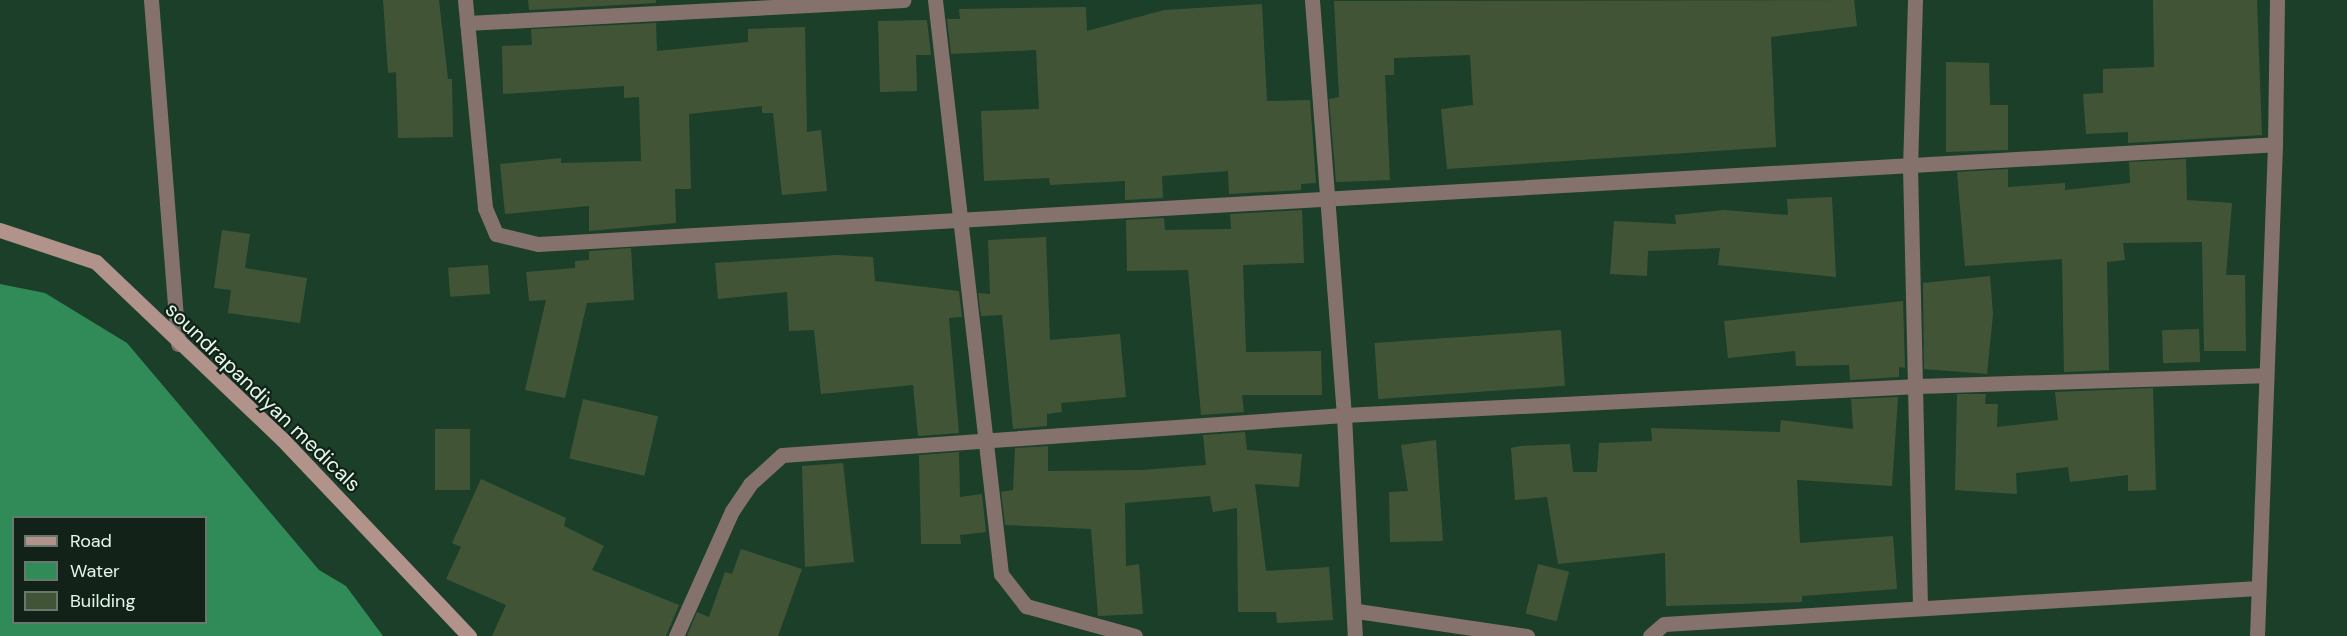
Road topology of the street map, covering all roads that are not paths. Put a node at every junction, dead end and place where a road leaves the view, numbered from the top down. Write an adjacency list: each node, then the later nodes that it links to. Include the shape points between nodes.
1 (151, 0): 14 (street)
2 (465, 0): 8 (street)
3 (903, 0): 8 (street)
4 (935, 0): 12 (street)
5 (1311, 0): 11 (street)
6 (1915, 0): 10 (street)
7 (2277, 0): 9 (street)
8 (467, 23): 12 (street, via 478,172 496,234 538,244)
9 (2275, 144): 10 (street); 15 (street)
10 (1910, 166): 11 (street); 16 (street)
11 (1328, 201): 12 (street); 17 (street)
12 (958, 223): 18 (street)
13 (0, 230): 14 (main road, soundrapandiyan medicals, via 96,262)
14 (178, 344): 22 (main road, soundrapandiyan medicals, via 282,439)
15 (2264, 375): 16 (street); 19 (street)
16 (1918, 386): 17 (street); 20 (street)
17 (1344, 415): 18 (street); 21 (street)
18 (987, 441): 23 (street, via 782,455 750,484 732,512); 24 (street, via 1001,574 1026,606)
19 (2258, 588): 20 (street); 28 (street)
20 (1920, 608): 27 (street, via 1664,624)
21 (1357, 611): 25 (street); 26 (street)
22 (469, 636)
23 (676, 636)
24 (1135, 636)
25 (1355, 636)
26 (1527, 636)
27 (1650, 636)
28 (2257, 636)

